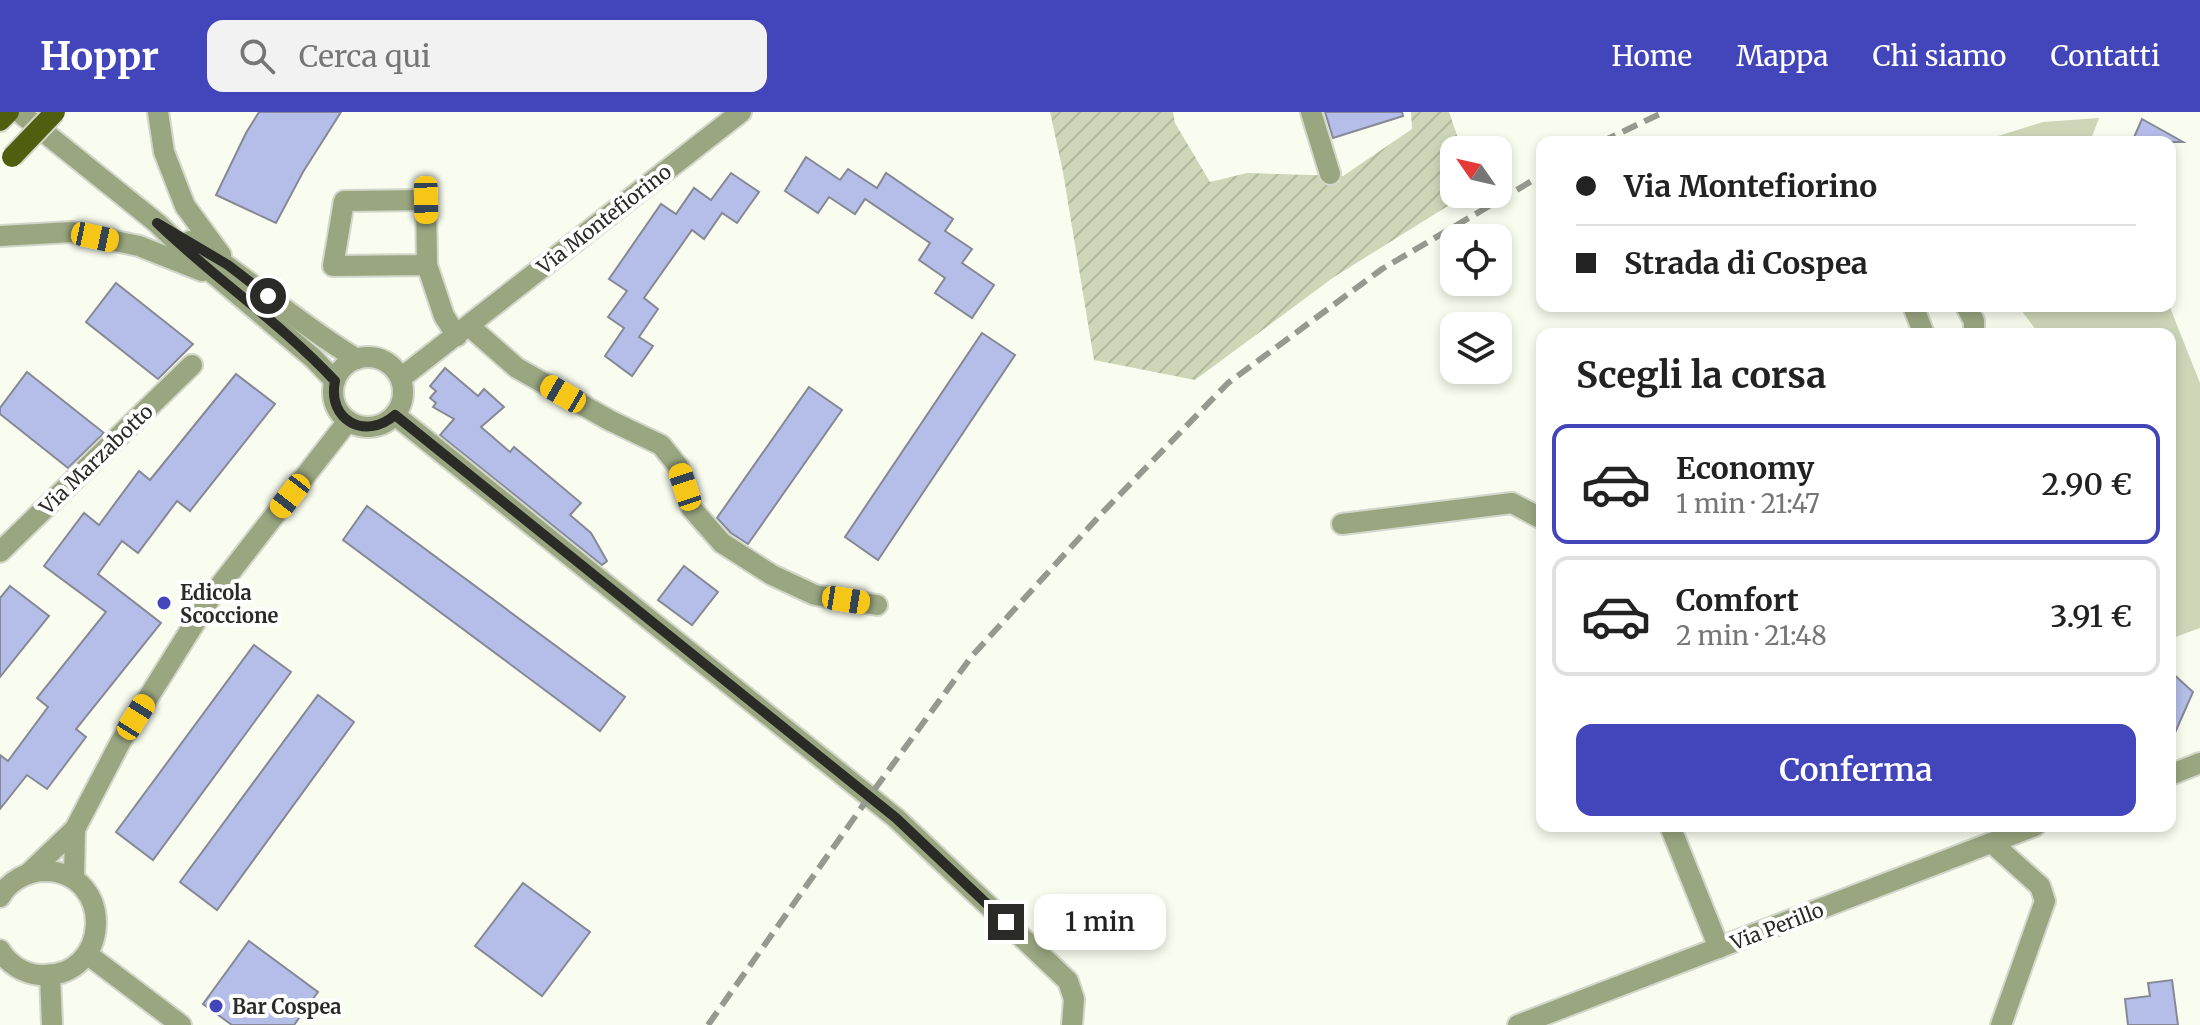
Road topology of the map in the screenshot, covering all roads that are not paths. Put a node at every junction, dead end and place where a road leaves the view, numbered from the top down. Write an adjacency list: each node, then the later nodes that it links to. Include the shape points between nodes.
1 (9, 112): 7 (main road)
2 (19, 112): 12 (street)
3 (55, 112): 8 (main road, bridge)
4 (158, 112): 12 (street, via 164,152 185,206)
5 (741, 112): 13 (street, Via Montefiorino)
6 (1311, 112): 9 (street)
7 (0, 121)
8 (6, 163)
9 (1330, 174)
10 (0, 236): 12 (street, via 72,232)
11 (427, 265): 11 (street, via 426,200 344,201 333,266); 13 (street, via 444,316)
12 (222, 271): 14 (street); 17 (street)
13 (463, 331): 16 (street, Via Montefiorino); 23 (street, via 517,368 661,445 678,466 692,509 722,543 815,595)
14 (357, 359): 16 (street, via 387,362); 17 (street)
15 (192, 365): 22 (street, Via Marzabotto)
16 (401, 378): 18 (street, via 403,397)
17 (335, 381): 19 (street, via 334,398)
18 (395, 415): 19 (street, via 378,426); 37 (street, via 896,818 1068,981)
19 (348, 421): 26 (street, via 211,597 121,741)
20 (1536, 516): 21 (street, via 1512,503)
21 (1342, 524)
22 (0, 552)
23 (877, 605)
24 (2200, 763): 25 (street)
25 (2176, 773)
26 (75, 829): 30 (street); 31 (street)
27 (1672, 832): 33 (street)
28 (2020, 832): 29 (street, Via Perillo)
29 (1992, 843): 33 (street, Via Perillo); 42 (street, via 2040,886 2045,901)
30 (28, 874): 31 (street, via 44,871); 32 (street)
31 (74, 879): 35 (street, via 95,906 95,939)
32 (3, 892)
33 (1719, 948): 41 (street, Via Perillo)
34 (0, 950): 36 (street, via 16,968)
35 (87, 954): 36 (street, via 77,965); 39 (street)
36 (50, 976): 38 (street)
37 (1072, 1017): 40 (street)
38 (52, 1025)
39 (181, 1025)
40 (1091, 1025)
41 (1518, 1025)
42 (2001, 1025)

